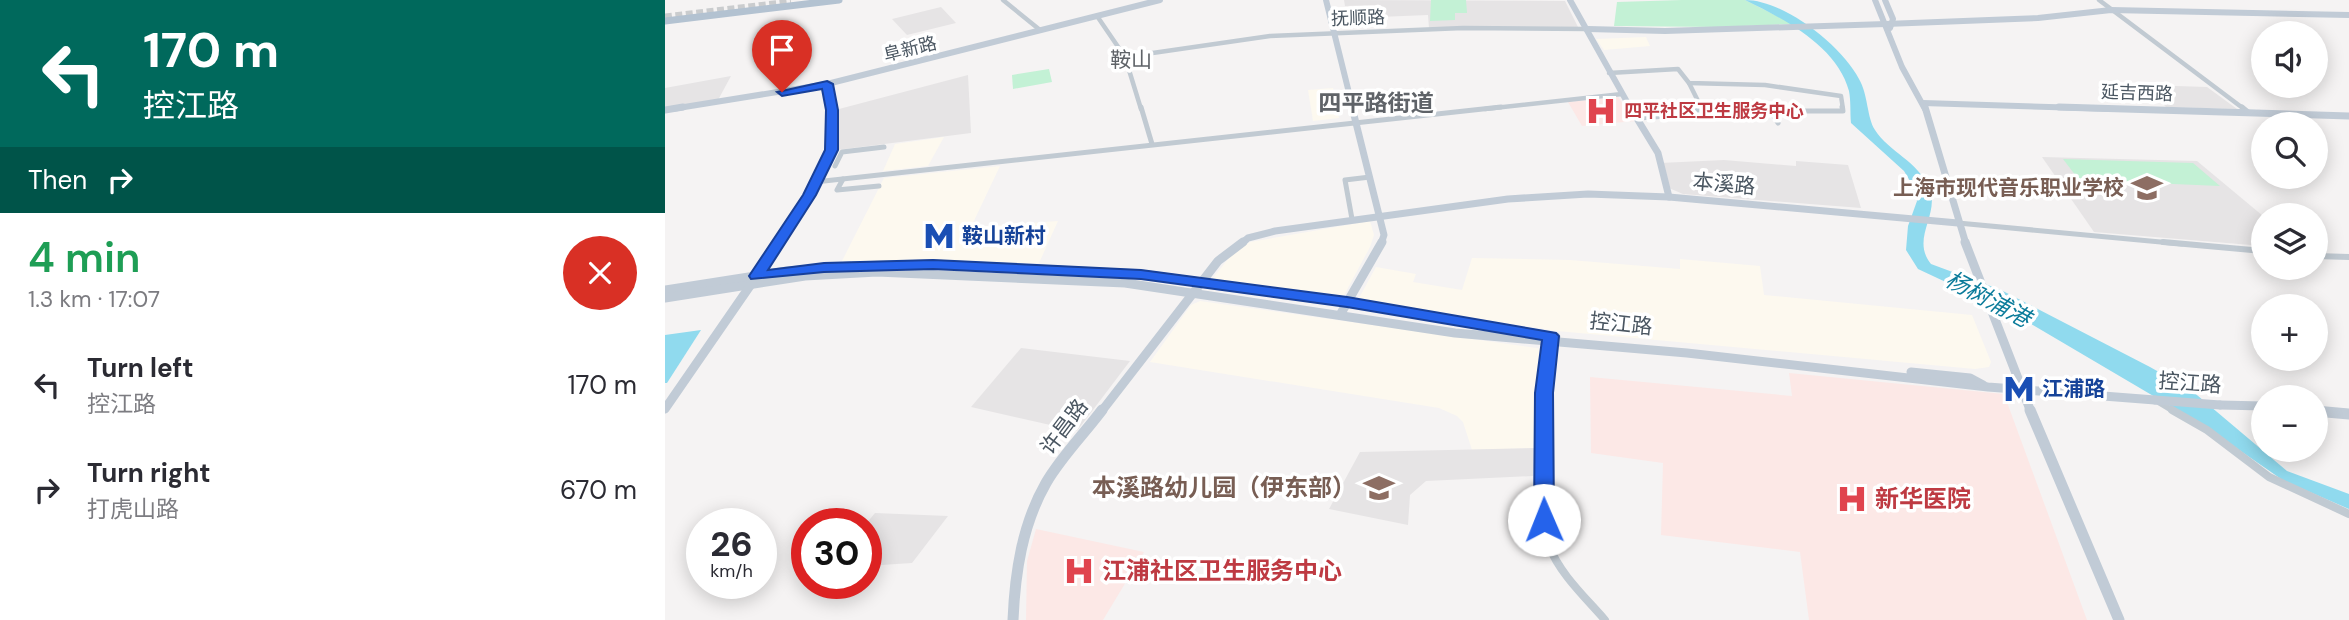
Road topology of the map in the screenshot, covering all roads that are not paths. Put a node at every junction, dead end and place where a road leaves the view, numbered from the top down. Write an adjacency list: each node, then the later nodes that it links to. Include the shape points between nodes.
1 (809, 0): 11 (main road)
2 (825, 0): 11 (main road)
3 (839, 0): 14 (main road)
4 (1003, 0): 21 (street)
5 (1160, 0): 17 (street, 阜新路)
6 (1326, 0): 22 (street)
7 (1570, 0): 20 (street)
8 (1875, 0): 19 (street)
9 (1885, 0): 19 (street, via 1893,19)
10 (2099, 0): 13 (street)
11 (794, 2): 12 (main road)
12 (765, 4): 14 (main road); 16 (main road)
13 (2111, 10): 15 (street, 抚顺路); 19 (street, 抚顺路); 32 (street)
14 (757, 11): 18 (main road)
15 (2349, 15)
16 (665, 16)
17 (1097, 16): 21 (street, 阜新路); 23 (street)
18 (665, 21)
19 (1889, 26): 20 (street, 抚顺路); 28 (street, via 1902,67)
20 (1588, 29): 22 (street, 抚顺路); 24 (street)
21 (1040, 30): 26 (street, 阜新路)
22 (1334, 32): 23 (street, 抚顺路, via 1270,36); 35 (street)
23 (1125, 57): 37 (street)
24 (1609, 73): 25 (street, via 1678,69); 27 (street)
25 (1689, 83): 30 (street, via 1762,83 1814,90 1841,96 1843,111); 31 (street, via 1700,105)
26 (827, 84): 29 (street, 阜新路); 42 (street, via 831,150)
27 (1622, 94): 34 (street); 35 (street)
28 (1923, 103): 32 (street, 延吉西路); 47 (street)
29 (665, 110)
30 (1770, 110): 31 (street); 36 (street)
31 (1696, 112): 34 (street)
32 (2248, 112): 33 (street, 延吉西路)
33 (2349, 116)
34 (1638, 118): 44 (street, via 1658,153)
35 (1357, 122): 37 (street); 40 (street)
36 (1778, 123)
37 (1152, 144): 41 (street)
38 (884, 147): 39 (street, via 847,150)
39 (835, 166)
40 (1370, 177): 45 (street); 46 (street, via 1345,180)
41 (843, 179): 42 (street); 43 (street, via 837,190)
42 (815, 182): 51 (street)
43 (879, 186)
44 (1668, 197): 45 (street, 本溪路, via 1588,194); 47 (street, 本溪路)
45 (1379, 215): 46 (street, 本溪路); 56 (street, via 1384,235 1379,250)
46 (1352, 219): 52 (street, 本溪路, via 1248,238 1226,252)
47 (1958, 223): 48 (street, 本溪路); 59 (street)
48 (2251, 250)
49 (2328, 256): 50 (street)
50 (2349, 257)
51 (754, 280): 52 (street, 控江路, via 824,267 889,265 1043,266); 53 (street, 控江路); 54 (street, 控江路, via 925,272 1125,283); 55 (street, 控江路); 62 (street)
52 (1201, 282): 54 (street, 许昌路); 56 (street, 控江路)
53 (665, 290)
54 (1194, 292): 57 (street, 控江路); 66 (street, 许昌路, via 1065,455 1033,507 1017,562)
55 (665, 298)
56 (1347, 302): 57 (street); 58 (street, 控江路)
57 (1341, 316): 58 (street, 控江路, via 1455,333)
58 (1551, 339): 59 (street, 控江路); 67 (street, via 1543,450 1548,545 1565,574)
59 (2022, 390): 60 (street, 控江路); 68 (street)
60 (2155, 400): 61 (street, 控江路, bridge); 65 (street, via 2207,430 2269,477)
61 (2251, 406)
62 (665, 410)
63 (2328, 412): 64 (street)
64 (2349, 414)
65 (2349, 514)
66 (1013, 620)
67 (1605, 620)
68 (2119, 620)

